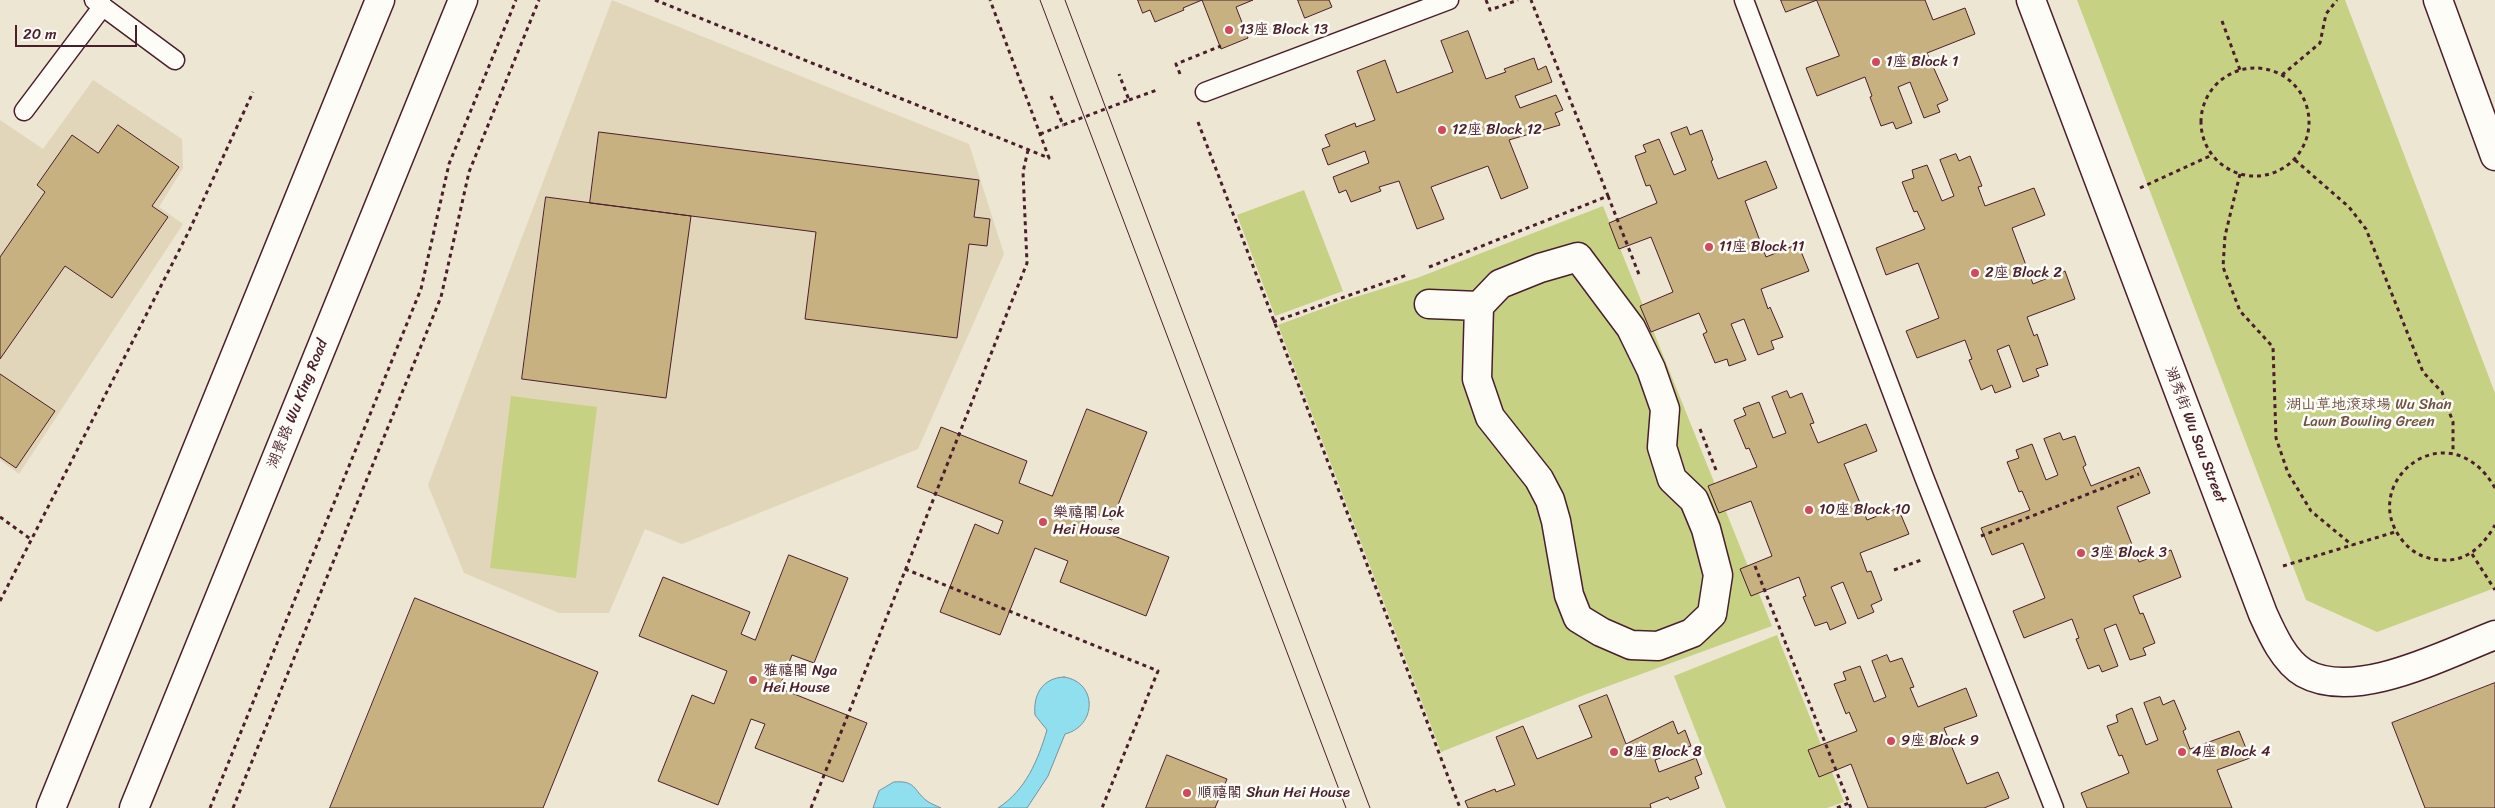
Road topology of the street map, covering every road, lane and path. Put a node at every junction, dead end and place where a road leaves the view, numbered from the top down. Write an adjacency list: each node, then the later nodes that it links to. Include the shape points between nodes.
1 (380, 0): 60 (street)
2 (463, 0): 61 (street, 湖景路 Wu King Road)
3 (516, 0): 62 (path, via 449,164 421,290)
4 (539, 0): 63 (path, via 469,172 441,297)
5 (655, 0): 32 (path)
6 (990, 0): 31 (path)
7 (1449, 0): 25 (lane)
8 (1486, 0): 9 (path, via 1490,10)
9 (1518, 0)
10 (1531, 0): 38 (path, via 1608,196)
11 (1744, 0): 51 (lane)
12 (2032, 0): 58 (street, 湖秀街 Wu Sau Street, via 2263,614 2283,651 2302,672 2314,678 2350,681 2398,672)
13 (2337, 0): 21 (path, via 2326,14 2320,43)
14 (2438, 0): 34 (street)
15 (98, 3): 18 (lane); 28 (lane)
16 (2222, 21): 19 (path)
17 (1221, 46): 22 (path, via 1176,64)
18 (175, 60)
19 (2240, 70): 21 (path, via 2262,69); 33 (path, via 2222,80 2208,96 2201,116 2202,136)
20 (1119, 74): 27 (path)
21 (2282, 75): 35 (path, via 2297,88 2307,104 2310,124 2306,143)
22 (1183, 82)
23 (1157, 90): 27 (path)
24 (253, 92): 49 (path, via 189,231)
25 (1205, 92)
26 (1052, 96): 30 (path)
27 (1129, 100): 30 (path)
28 (24, 111)
29 (1196, 118): 42 (path)
30 (1062, 125): 31 (path)
31 (1040, 134): 32 (path, via 1049,158)
32 (1028, 150): 54 (path, via 1023,172 1027,263)
33 (2212, 155): 36 (path, via 2225,167); 37 (path)
34 (2495, 156)
35 (2295, 160): 36 (path, via 2279,172 2260,176); 43 (path, via 2349,207 2366,229 2423,372 2442,392 2451,414)
36 (2240, 174): 50 (path, via 2225,236 2223,267 2240,311 2273,347 2276,438 2288,473 2311,511)
37 (2137, 190)
38 (1425, 268)
39 (1416, 272): 42 (path)
40 (1429, 304): 41 (street)
41 (1479, 306): 41 (street, via 1500,284 1540,268 1578,258 1632,328 1665,409 1662,447 1672,479 1694,500 1706,529 1718,575 1712,614 1692,633 1658,646 1632,645 1578,618 1550,500 1539,479 1490,417 1477,379)
42 (1274, 322): 66 (path)
43 (2454, 453): 45 (path, via 2471,460 2486,472); 48 (path, via 2433,454 2414,461 2400,475 2391,493 2390,513)
44 (2139, 474): 51 (path)
45 (2495, 488)
46 (0, 517): 49 (path)
47 (2495, 525): 52 (path, via 2486,541)
48 (2395, 532): 50 (path); 52 (path, via 2409,549 2429,559 2451,561)
49 (32, 540): 57 (path)
50 (2352, 545): 53 (path)
51 (1952, 547): 55 (path); 68 (lane)
52 (2472, 554): 56 (path)
53 (2280, 566)
54 (906, 569): 64 (path); 65 (path, via 1158,671)
55 (1894, 570)
56 (2495, 590)
57 (0, 601)
58 (2495, 634)
59 (1849, 803): 67 (path)
60 (51, 808)
61 (134, 808)
62 (210, 808)
63 (233, 808)
64 (811, 808)
65 (1102, 808)
66 (1460, 808)
67 (1837, 808)
68 (2054, 808)

